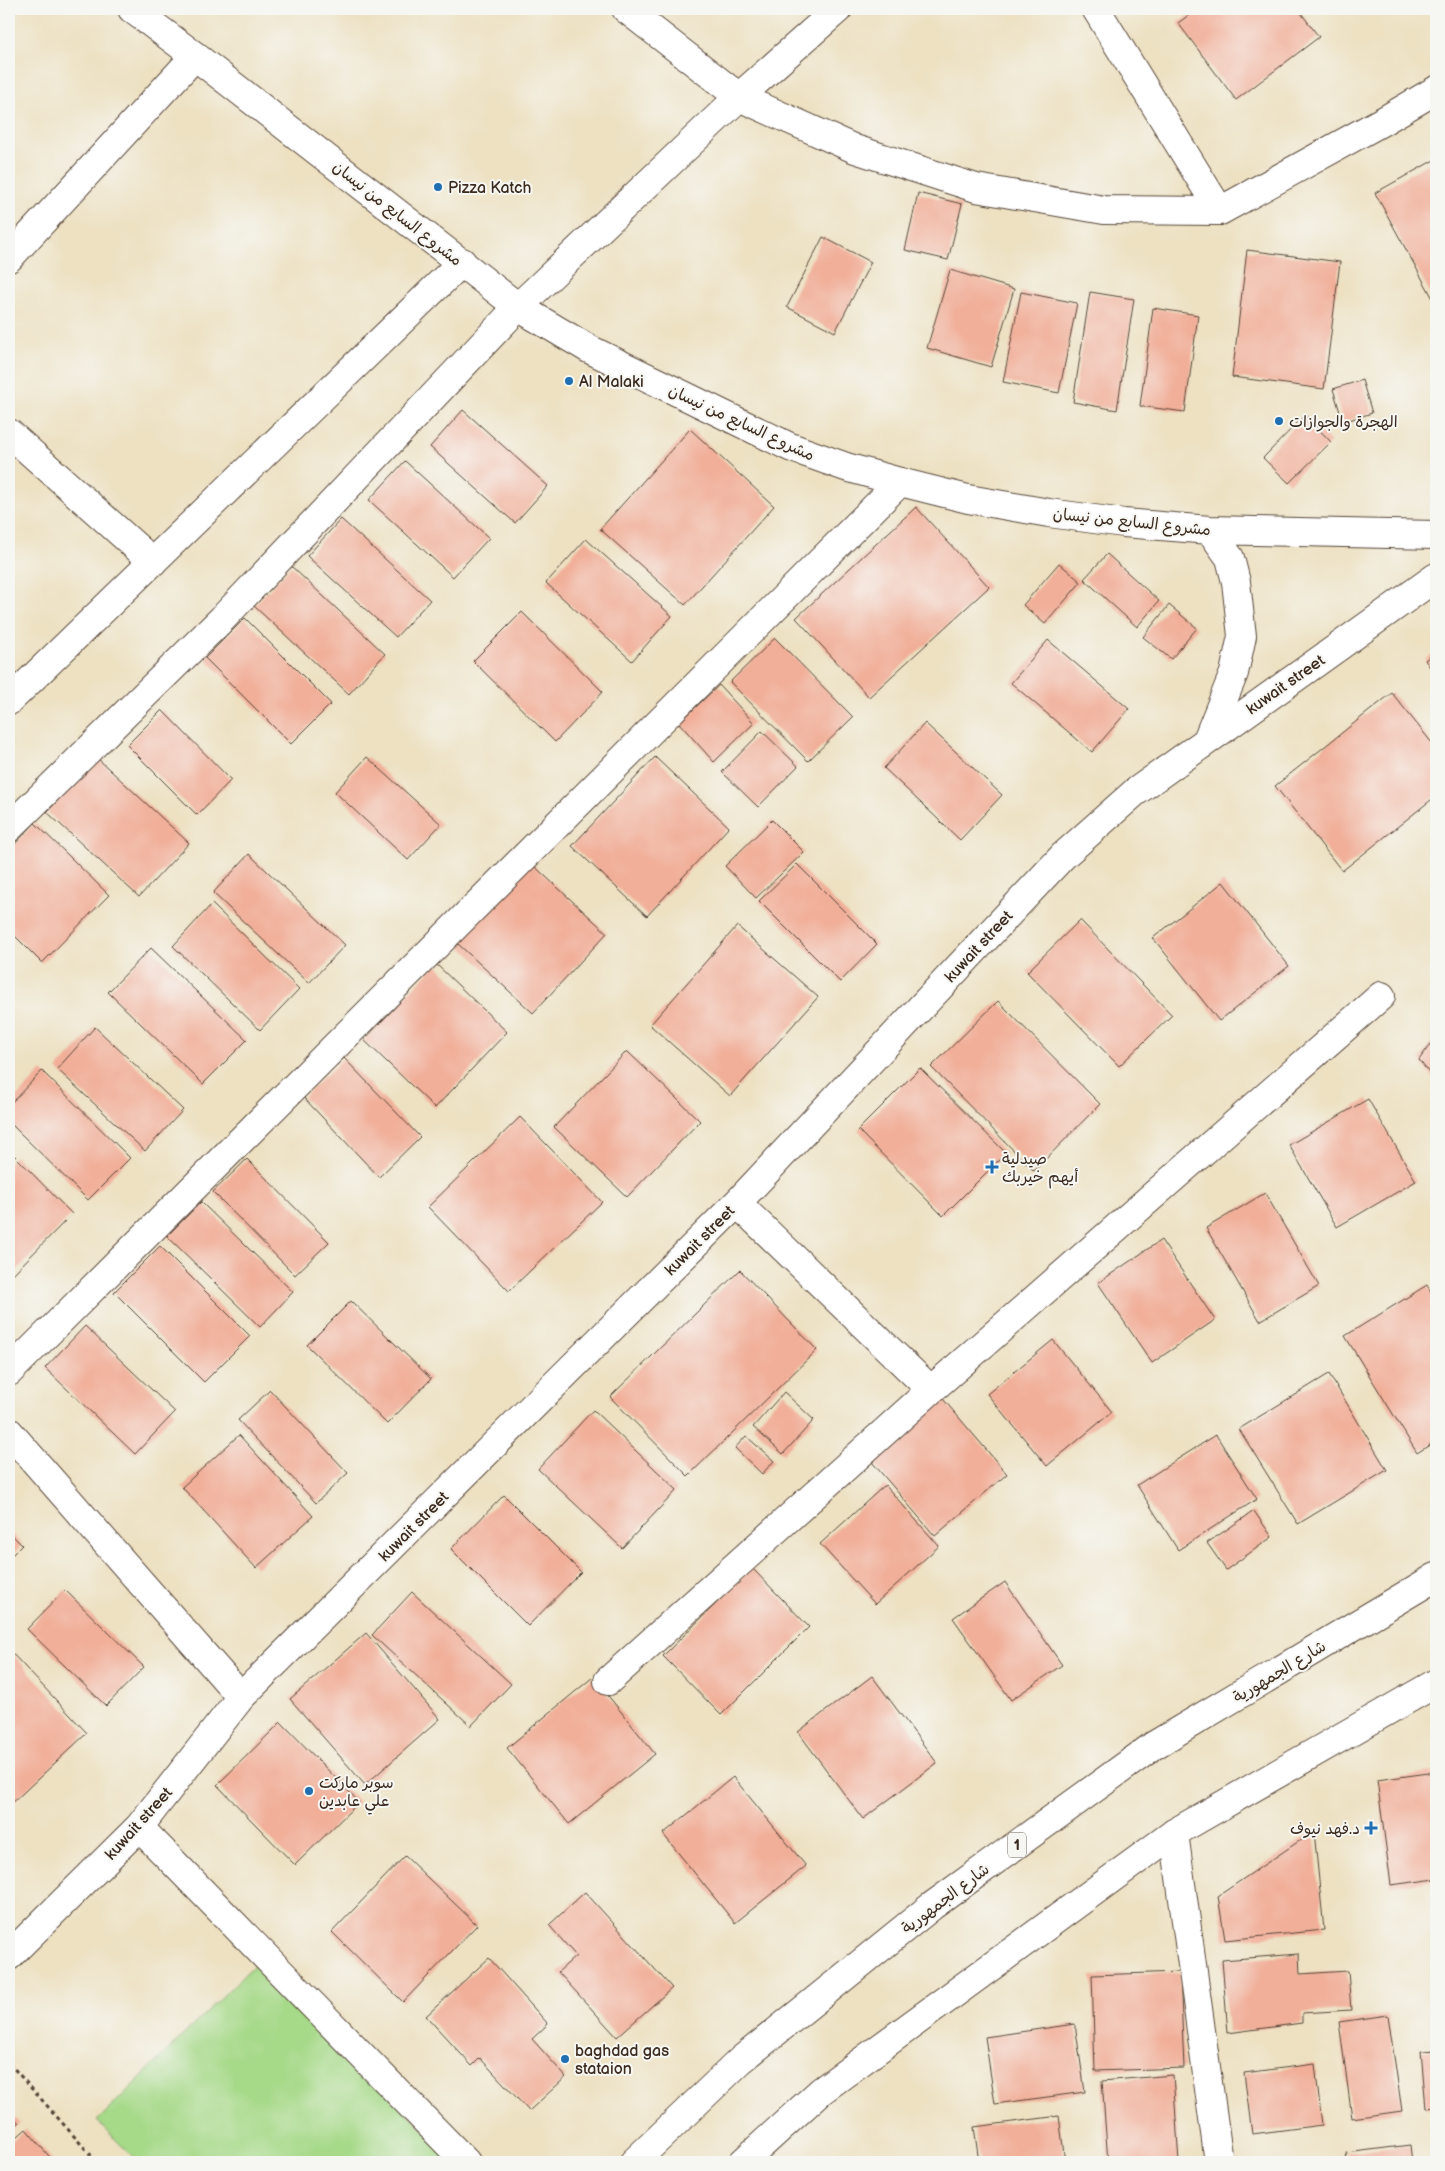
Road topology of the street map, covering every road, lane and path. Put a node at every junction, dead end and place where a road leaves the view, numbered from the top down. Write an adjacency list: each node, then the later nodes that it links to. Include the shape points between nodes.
1 (132, 9): 5 (street, مشروع السابع من نيسان)
2 (626, 9): 7 (street)
3 (838, 9): 7 (street)
4 (1096, 9): 8 (street)
5 (195, 56): 9 (street); 10 (street, مشروع السابع من نيسان)
6 (1436, 90): 8 (street)
7 (739, 97): 8 (street, via 855,149 976,188 1104,210); 11 (street)
8 (1220, 211)
9 (9, 258)
10 (462, 262): 11 (street, مشروع السابع من نيسان); 16 (street)
11 (518, 307): 13 (street, مشروع السابع من نيسان, via 589,349 790,447); 20 (street, via 222,619)
12 (9, 433): 16 (street)
13 (900, 482): 14 (street, مشروع السابع من نيسان, via 968,499 1049,513); 23 (street)
14 (1210, 530): 15 (street, مشروع السابع من نيسان); 19 (street, via 1230,558 1242,636 1234,673)
15 (1436, 535)
16 (153, 562): 18 (street)
17 (1436, 577): 19 (street, kuwait street)
18 (9, 701)
19 (1207, 740): 22 (street, kuwait street, via 1134,793 1063,856)
20 (9, 828)
21 (1381, 996): 24 (street)
22 (737, 1203): 24 (street); 29 (street, kuwait street)
23 (9, 1372)
24 (931, 1390): 27 (street)
25 (9, 1432): 29 (street)
26 (1436, 1576): 36 (street, شارع الجمهورية / 1, via 1153,1746 940,1900 741,2060)
27 (608, 1681)
28 (1436, 1683): 31 (street)
29 (242, 1697): 30 (street, kuwait street)
30 (139, 1827): 32 (street, kuwait street); 35 (street)
31 (1174, 1833): 37 (street, via 821,2091); 38 (street)
32 (9, 1956)
33 (9, 2063): 34 (path)
34 (97, 2162)
35 (466, 2162)
36 (634, 2162)
37 (743, 2162)
38 (1219, 2162)

